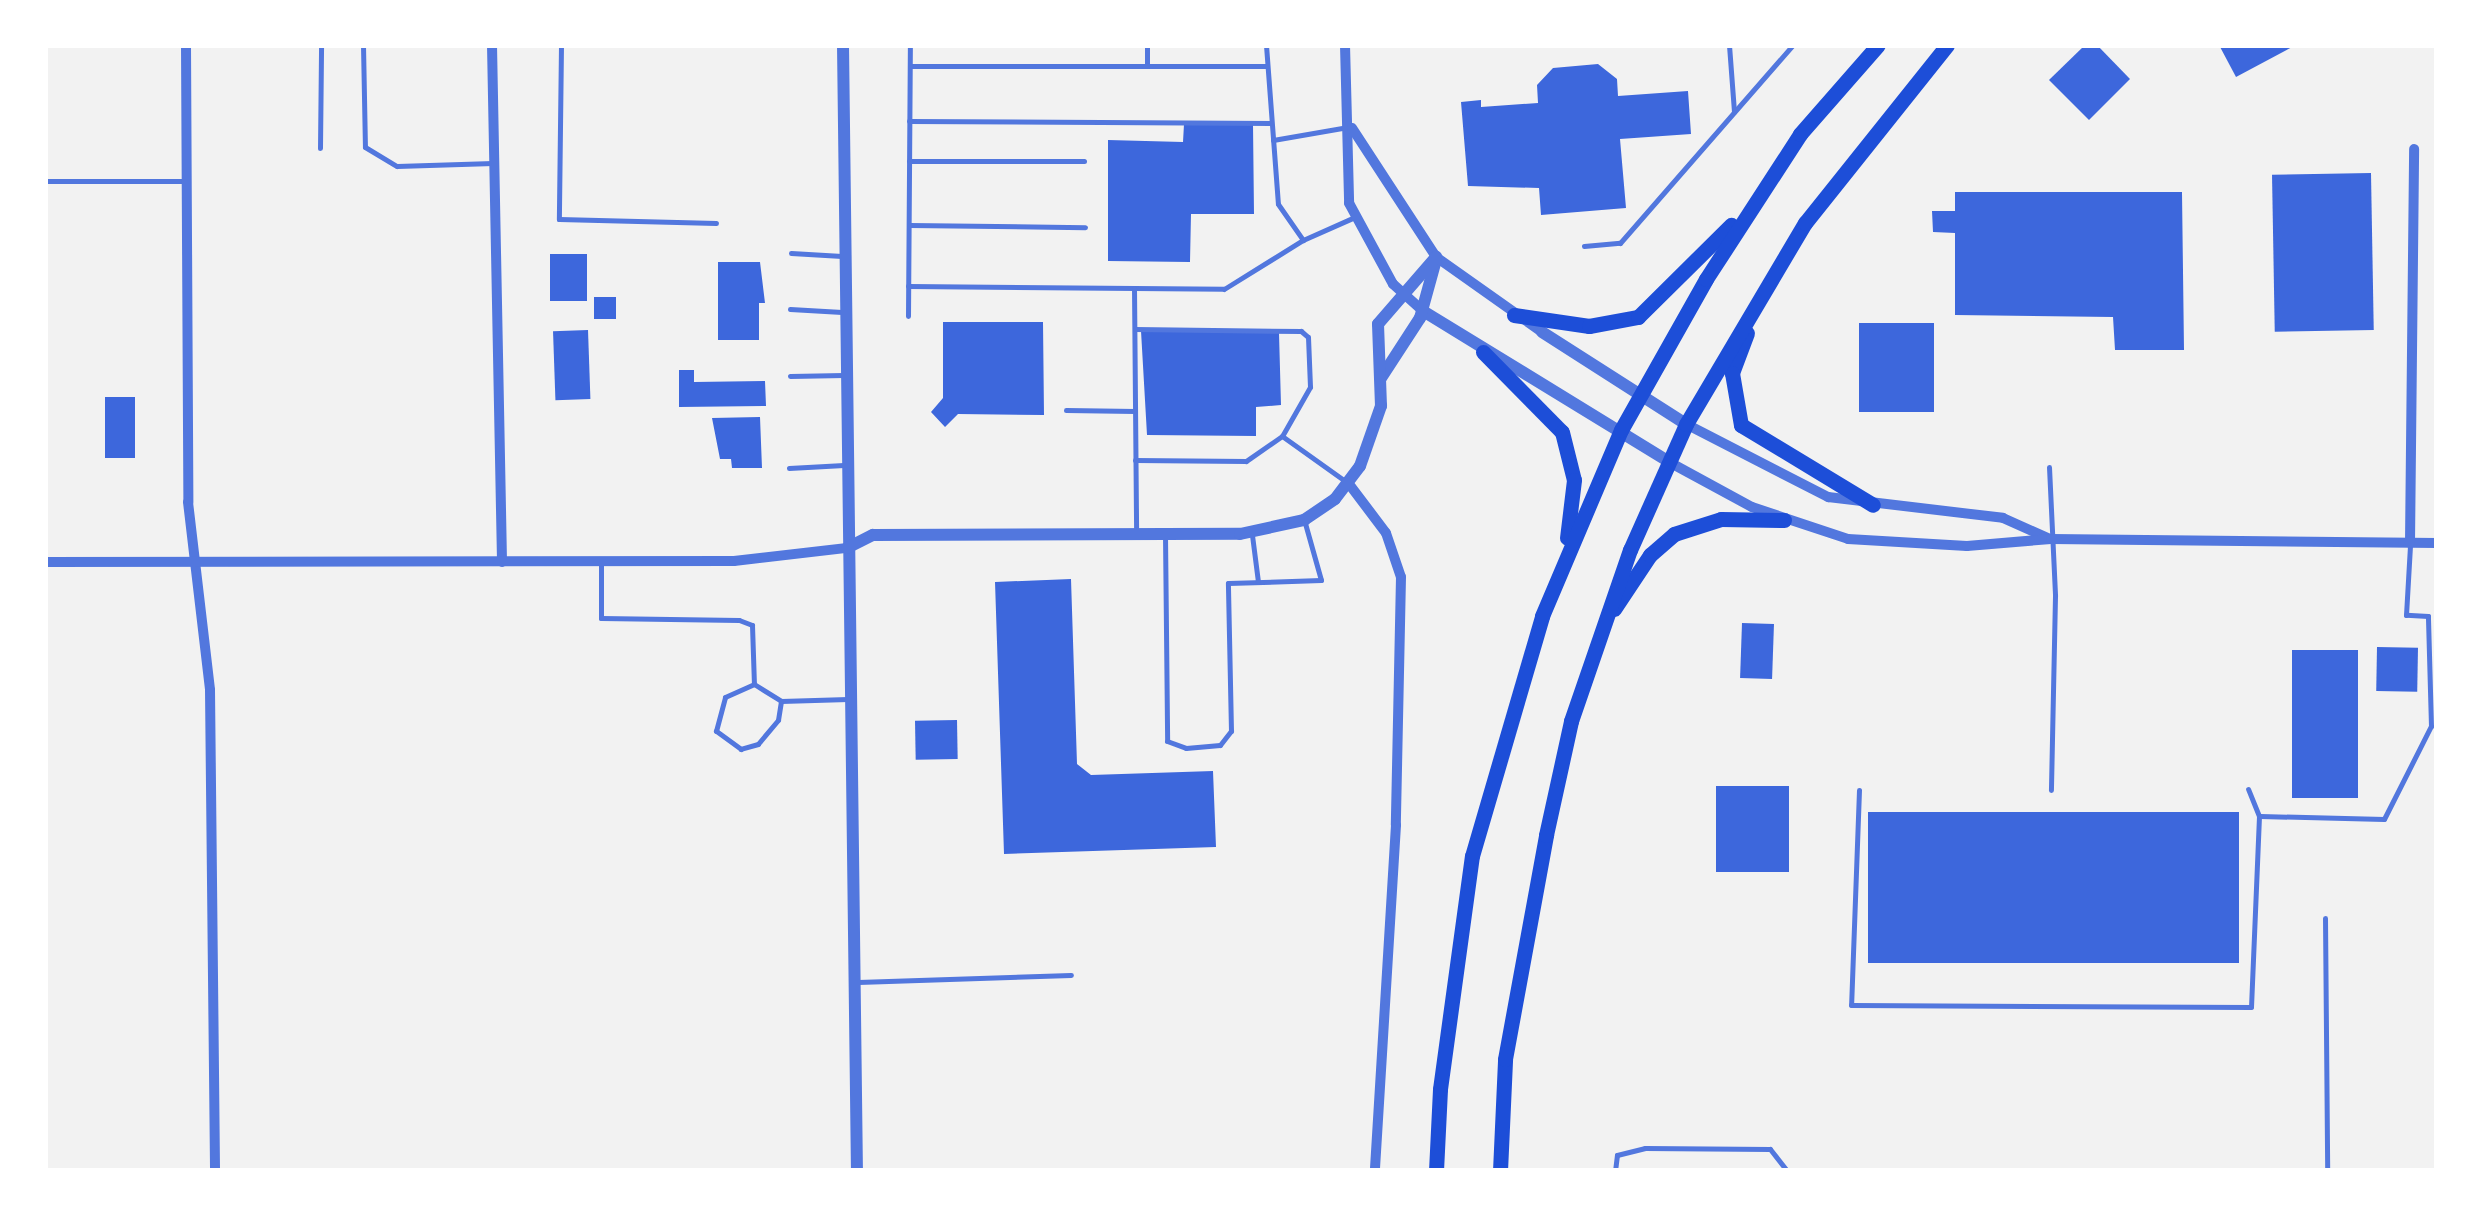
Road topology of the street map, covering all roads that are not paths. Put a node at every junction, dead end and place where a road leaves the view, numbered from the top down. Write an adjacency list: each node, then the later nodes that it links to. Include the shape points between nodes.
1 (186, 45): 29 (street)
2 (321, 45): 23 (lane)
3 (363, 45): 27 (lane, via 365,146 398,166)
4 (492, 45): 27 (street)
5 (561, 45): 32 (lane, via 559,219)
6 (842, 45): 38 (street)
7 (910, 45): 15 (lane)
8 (1148, 45): 16 (lane)
9 (1266, 45): 17 (lane)
10 (1345, 45): 21 (street)
11 (1729, 45): 18 (lane)
12 (1793, 45): 18 (lane)
13 (1878, 45): 30 (main road, via 1800,134)
14 (1947, 45): 43 (main road, via 1847,164)
15 (910, 66): 16 (lane); 19 (lane)
16 (1148, 66): 17 (lane)
17 (1267, 66): 20 (lane)
18 (1734, 112): 36 (lane, via 1620,242)
19 (909, 121): 20 (lane); 25 (lane)
20 (1271, 123): 22 (lane)
21 (1351, 127): 22 (lane); 31 (street, via 1346,185); 39 (street)
22 (1272, 140): 35 (lane, via 1278,204)
23 (320, 148)
24 (2414, 149): 74 (street)
25 (909, 161): 26 (lane); 33 (lane)
26 (1084, 161)
27 (493, 163): 79 (street)
28 (45, 181): 29 (lane)
29 (187, 181): 81 (street, via 188,502)
30 (1758, 197): 47 (main road, via 1638,317 1589,326); 55 (main road)
31 (1354, 217): 35 (lane); 42 (street)
32 (716, 223)
33 (908, 225): 34 (lane); 40 (lane)
34 (1085, 227)
35 (1303, 240): 41 (lane, via 1224,288)
36 (1584, 246)
37 (790, 253): 38 (lane)
38 (844, 256): 46 (street)
39 (1436, 258): 42 (street); 45 (street); 47 (street)
40 (908, 286): 41 (lane); 48 (lane)
41 (1134, 288): 49 (lane)
42 (1402, 293): 45 (street); 54 (street, via 1375,331)
43 (1761, 294): 58 (main road); 67 (main road, via 1732,373 1741,425)
44 (790, 309): 46 (lane)
45 (1423, 311): 51 (street); 54 (street)
46 (844, 312): 52 (street)
47 (1514, 315): 50 (street)
48 (908, 316)
49 (1134, 329): 57 (lane); 60 (lane, via 1302,331 1308,337 1310,388)
50 (1542, 332): 55 (street)
51 (1483, 352): 59 (street); 77 (main road, via 1562,432 1574,480)
52 (844, 375): 53 (lane); 63 (street)
53 (790, 376)
54 (1381, 378): 66 (street, via 1377,425)
55 (1640, 394): 58 (street); 59 (main road)
56 (1066, 410): 57 (lane)
57 (1135, 411): 61 (lane)
58 (1686, 424): 62 (main road); 67 (street, via 1796,486)
59 (1620, 430): 62 (street); 77 (main road)
60 (1282, 436): 61 (lane, via 1246,461); 66 (lane)
61 (1135, 460): 70 (lane)
62 (1669, 462): 69 (street); 83 (main road)
63 (844, 466): 65 (lane); 76 (street)
64 (2050, 467): 73 (lane)
65 (790, 468)
66 (1349, 484): 68 (street); 96 (street, via 1386,533 1401,577 1396,825)
67 (1873, 505): 73 (street, via 2004,518)
68 (1304, 520): 72 (street); 82 (lane, via 1321,580)
69 (1784, 520): 73 (street, via 1890,543); 83 (main road, via 1704,521 1674,534 1650,555)
70 (1136, 534): 71 (street); 76 (street, via 873,535)
71 (1165, 534): 72 (street); 82 (lane, via 1168,741 1186,748 1220,745 1231,732 1228,583)
72 (1252, 534): 82 (lane)
73 (2051, 540): 74 (street); 89 (lane)
74 (2410, 543): 75 (street); 90 (lane, via 2406,615 2428,616 2430,726 2384,818)
75 (2437, 543)
76 (847, 548): 80 (street, via 734,561); 85 (street)
77 (1564, 559): 97 (main road, via 1472,856 1440,1089)
78 (45, 562): 81 (street)
79 (502, 562): 80 (street); 81 (street)
80 (601, 562): 84 (lane, via 601,618 739,620 752,626)
81 (196, 564): 94 (street, via 210,690)
82 (1258, 582)
83 (1598, 634): 98 (main road, via 1570,721 1505,1059)
84 (754, 684): 86 (lane); 86 (lane, via 725,698 716,731 724,740 741,749 758,744 778,720)
85 (851, 699): 86 (lane); 93 (street)
86 (781, 700)
87 (2248, 789): 90 (lane)
88 (1859, 790): 90 (lane, via 1850,1005 2251,1008)
89 (2052, 790)
90 (2259, 816)
91 (2325, 918): 101 (lane)
92 (1071, 975): 93 (lane)
93 (855, 982): 95 (street)
94 (214, 1171)
95 (857, 1171)
96 (1375, 1171)
97 (1436, 1171)
98 (1500, 1171)
99 (1615, 1171): 100 (lane, via 1617,1156 1645,1148 1770,1150)
100 (1787, 1171)
101 (2327, 1171)

